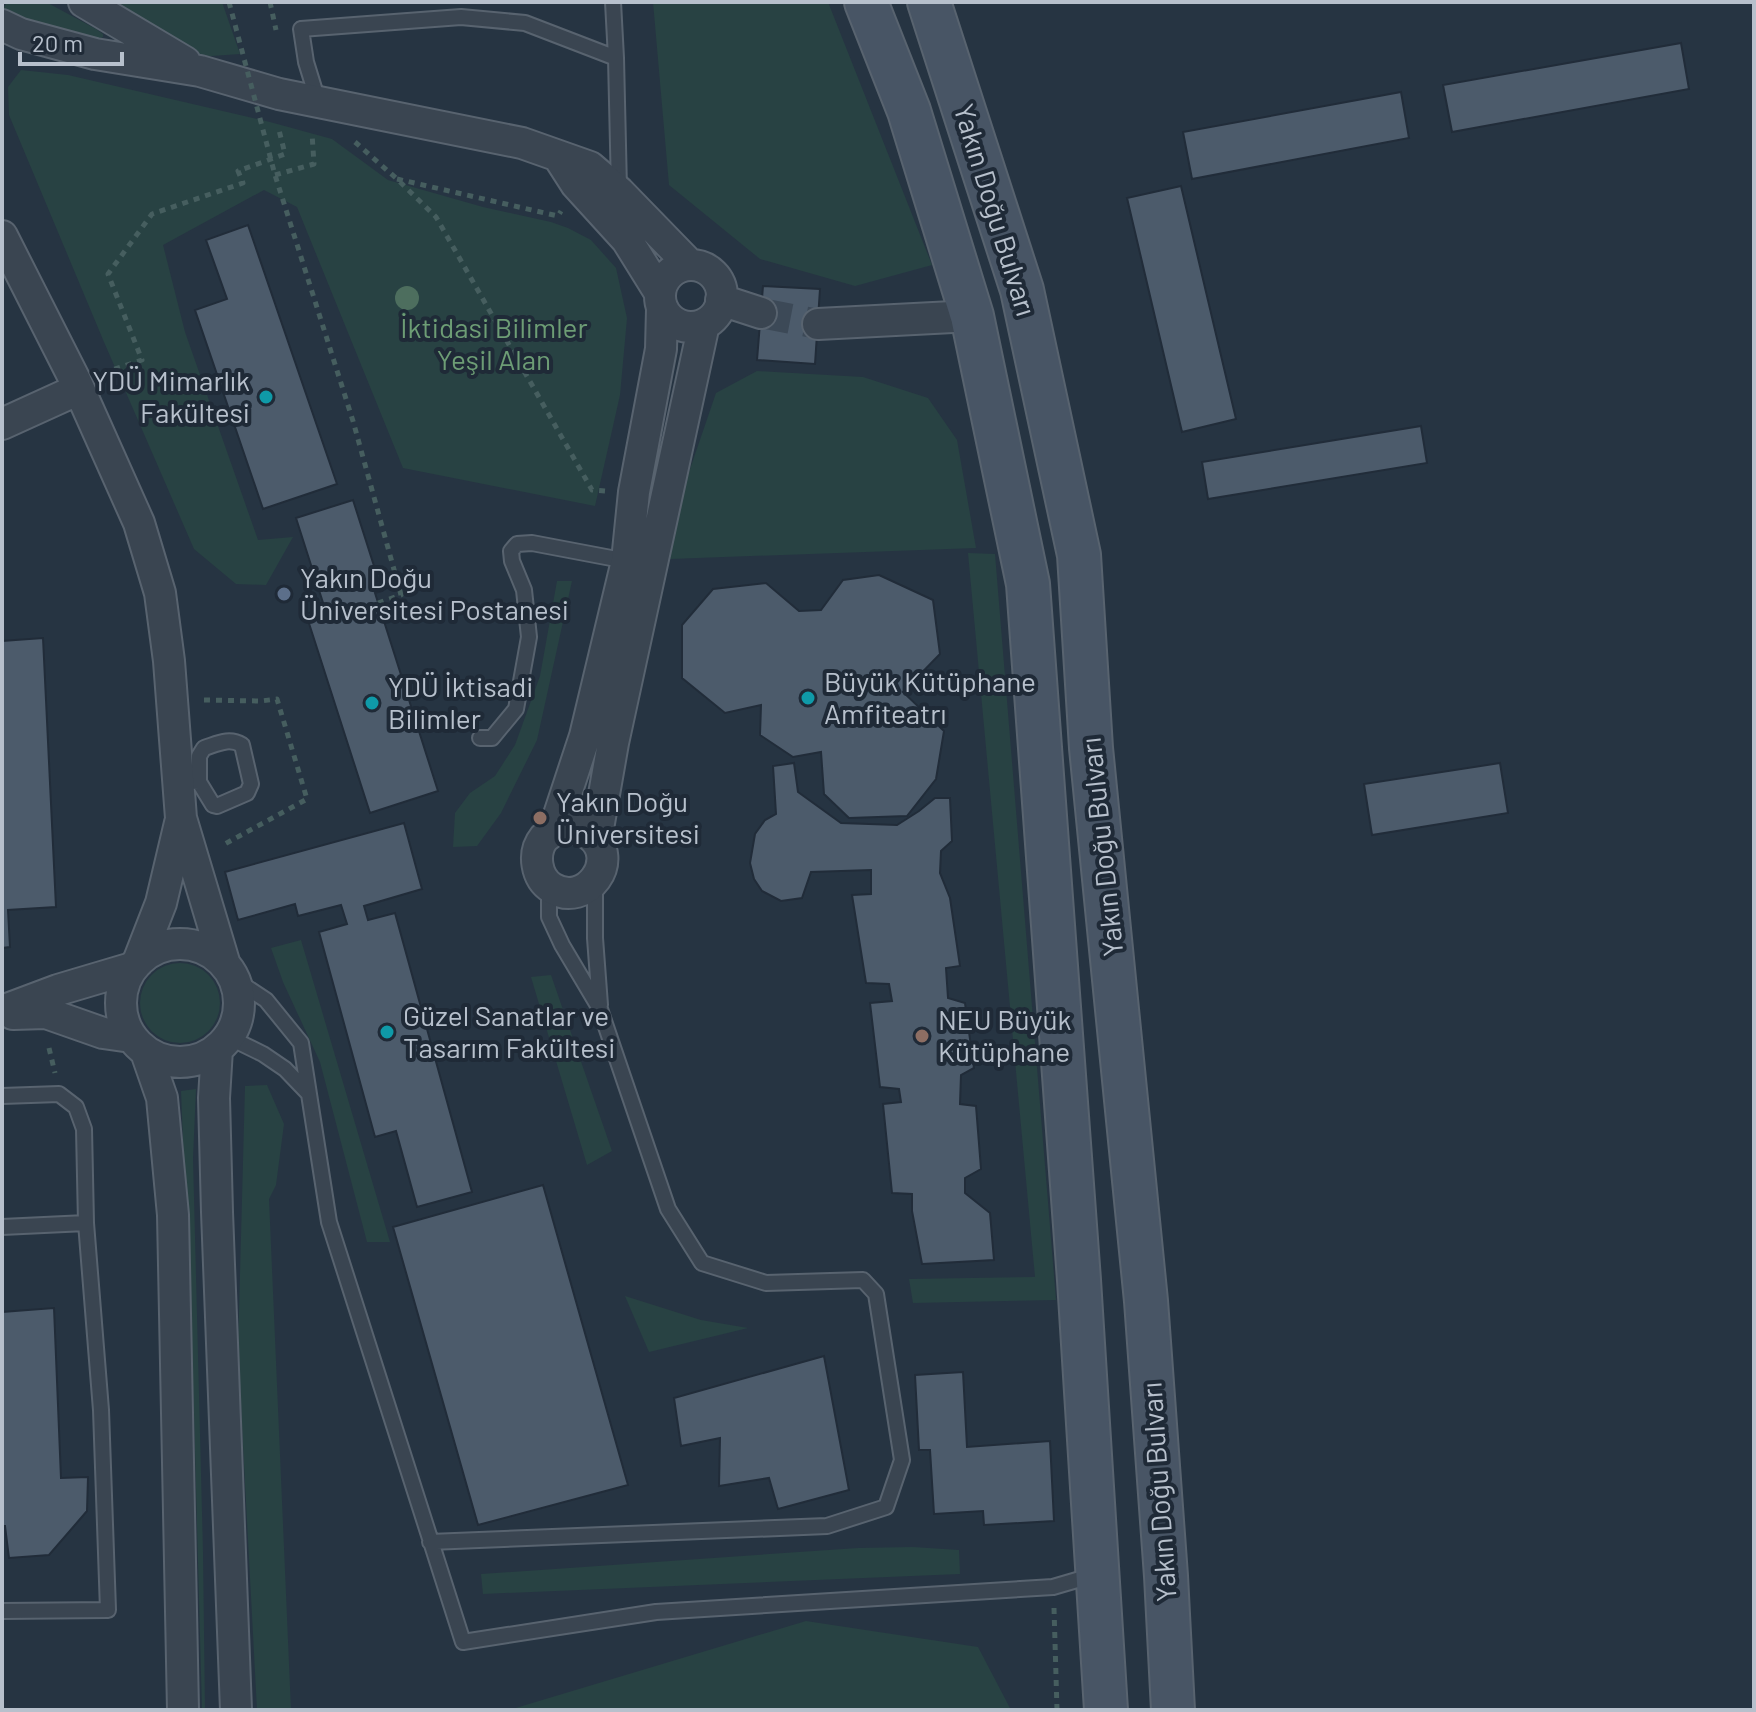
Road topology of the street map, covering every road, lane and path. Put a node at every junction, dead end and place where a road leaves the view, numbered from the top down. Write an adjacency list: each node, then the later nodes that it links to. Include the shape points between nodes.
1 (84, 2): 8 (street)
2 (229, 2): 13 (path, bridge)
3 (613, 2): 7 (lane)
4 (866, 2): 22 (main road, via 909,111)
5 (929, 2): 56 (main road, Yakın Doğu Bulvarı, via 1022,290 1079,555 1091,748 1146,1301)
6 (2, 25): 8 (street, via 95,54)
7 (616, 58): 10 (lane, via 525,23 461,17 301,29); 16 (lane)
8 (200, 71): 10 (street, via 279,94)
9 (275, 115): 24 (path, via 285,154 238,171 243,183 152,214 108,274 142,360)
10 (320, 115): 12 (street, via 405,120 522,143); 13 (path, via 311,128 314,164)
11 (345, 133): 14 (path)
12 (558, 156): 15 (street); 16 (street, via 590,167)
13 (275, 175): 28 (path, bridge, via 353,421 401,595)
14 (397, 179): 15 (path, via 558,216); 26 (path, via 436,217 592,490)
15 (576, 184): 19 (street, via 627,240)
16 (619, 192): 18 (street)
17 (2, 236): 24 (street)
18 (690, 265): 19 (street, via 666,276); 20 (street, via 710,271 717,280 721,289)
19 (661, 301): 20 (street, via 668,317 684,326); 26 (street, via 661,349)
20 (713, 312): 21 (street); 33 (street, via 613,743)
21 (761, 313)
22 (972, 316): 23 (street); 49 (main road, via 1028,584)
23 (818, 324)
24 (78, 385): 25 (street); 30 (street, via 139,523 160,593)
25 (2, 424)
26 (634, 492): 27 (street)
27 (627, 561): 29 (lane, via 532,543 517,544 511,551 524,590 529,637 516,709 492,738); 32 (street, via 585,736)
28 (378, 603)
29 (480, 738)
30 (188, 781): 30 (lane, via 204,748 226,741 242,745 251,784 247,793 217,806); 31 (street)
31 (181, 818): 36 (street, via 161,903); 37 (street)
32 (554, 830): 33 (street, via 582,829); 35 (street, via 538,850 537,871)
33 (596, 840): 34 (street, via 603,859)
34 (595, 881): 35 (street, via 565,894); 38 (lane)
35 (549, 887): 38 (lane, via 549,917)
36 (135, 965): 37 (street, via 153,950 192,946 210,953); 39 (street); 42 (street, via 120,1003 123,1021)
37 (229, 972): 41 (street, via 239,1009); 44 (lane, via 266,1000 301,1043)
38 (600, 1009): 48 (lane, via 668,1209 702,1263 766,1283 863,1280 876,1294 902,1460 886,1507 827,1526)
39 (2, 1013): 40 (street)
40 (46, 1013): 42 (street); 43 (path, via 44,1026)
41 (223, 1043): 42 (street, via 201,1059 182,1062 163,1060); 44 (lane, via 263,1054); 53 (street, via 214,1098)
42 (139, 1044): 52 (street, via 162,1098 173,1215)
43 (59, 1094): 45 (lane); 46 (lane, via 76,1107 84,1129)
44 (310, 1094): 48 (lane, via 329,1222)
45 (2, 1096)
46 (86, 1223): 47 (lane); 51 (lane, via 101,1410 108,1610)
47 (2, 1227)
48 (430, 1542): 50 (lane, via 463,1642 656,1612)
49 (1098, 1574): 50 (lane); 55 (main road)
50 (1053, 1587): 54 (path)
51 (2, 1611)
52 (183, 1710)
53 (236, 1710)
54 (1057, 1710)
55 (1106, 1710)
56 (1173, 1710)

